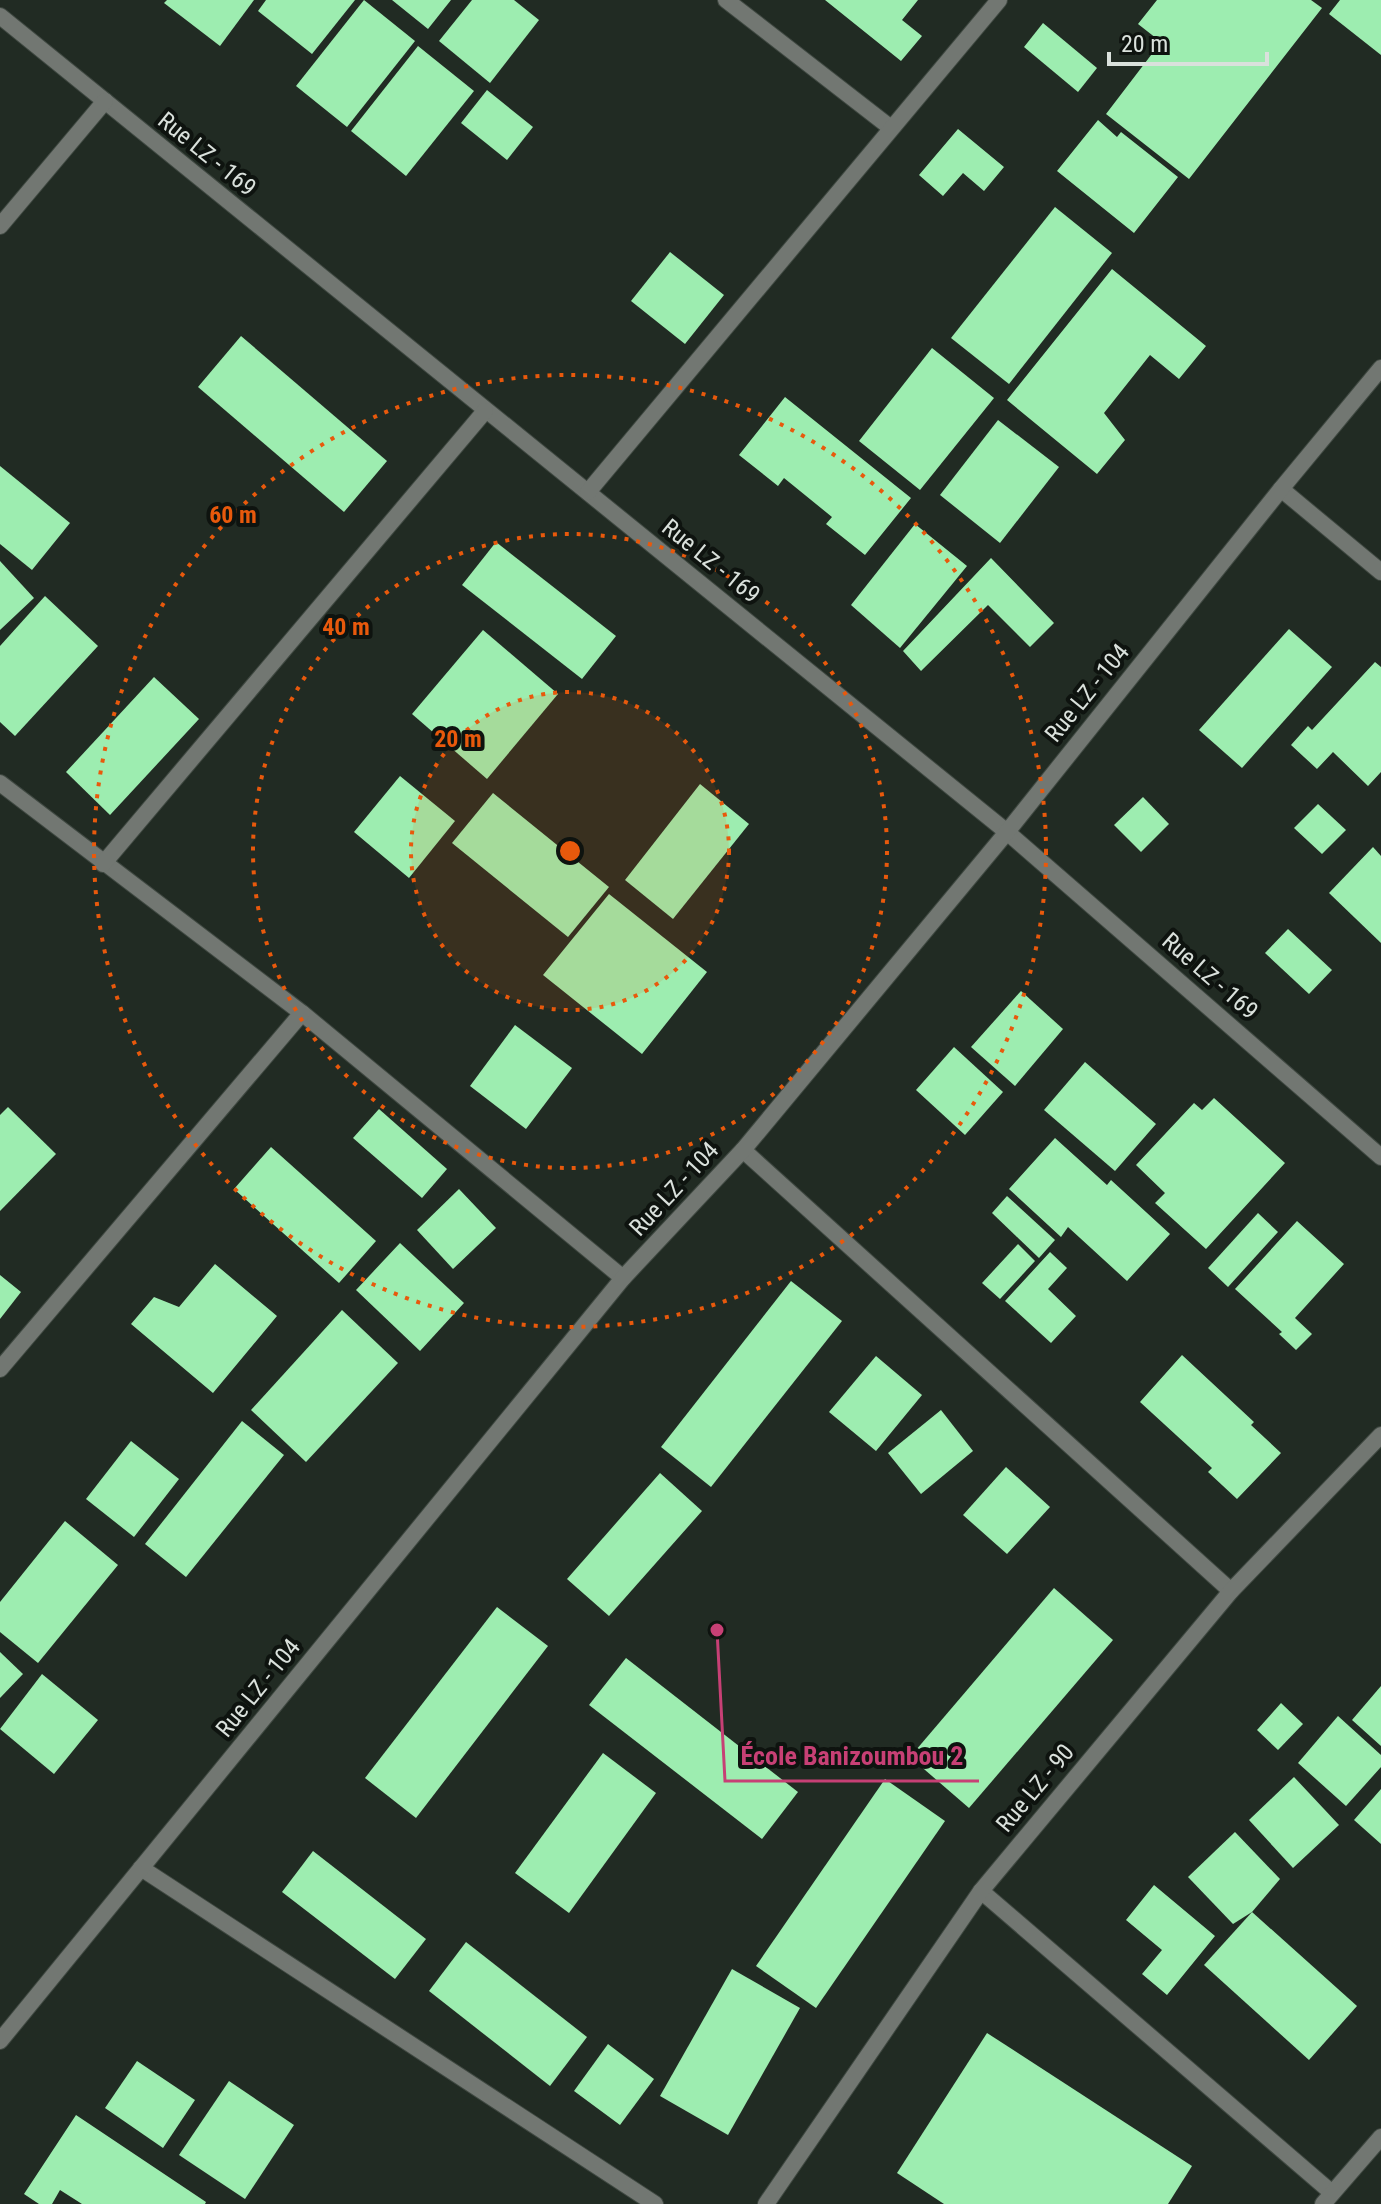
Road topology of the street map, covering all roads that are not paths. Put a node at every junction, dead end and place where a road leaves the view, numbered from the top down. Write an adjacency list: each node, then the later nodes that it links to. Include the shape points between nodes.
1 (726, 0): 5 (street)
2 (999, 0): 5 (street)
3 (0, 16): 4 (street, Rue LZ - 169)
4 (105, 101): 6 (street); 8 (street, Rue LZ - 169)
5 (891, 128): 10 (street)
6 (0, 226)
7 (1381, 368): 9 (street, Rue LZ - 104)
8 (485, 411): 10 (street, Rue LZ - 169); 14 (street)
9 (1281, 489): 11 (street); 13 (street, Rue LZ - 104)
10 (588, 492): 13 (street, Rue LZ - 169)
11 (1381, 572)
12 (0, 783): 14 (street)
13 (1007, 832): 16 (street, Rue LZ - 104); 17 (street, Rue LZ - 169)
14 (103, 864): 15 (street)
15 (302, 1013): 18 (street); 19 (street)
16 (743, 1150): 18 (street, Rue LZ - 104); 21 (street)
17 (1381, 1157)
18 (623, 1278): 22 (street, Rue LZ - 104)
19 (0, 1369)
20 (1381, 1435): 21 (street, Rue LZ - 90)
21 (1231, 1591): 23 (street, Rue LZ - 90)
22 (141, 1868): 24 (street, Rue LZ - 104); 27 (street)
23 (981, 1891): 26 (street); 28 (street, Rue LZ - 90)
24 (0, 2041)
25 (1381, 2137): 26 (street)
26 (1327, 2198)
27 (655, 2204)
28 (766, 2204)

